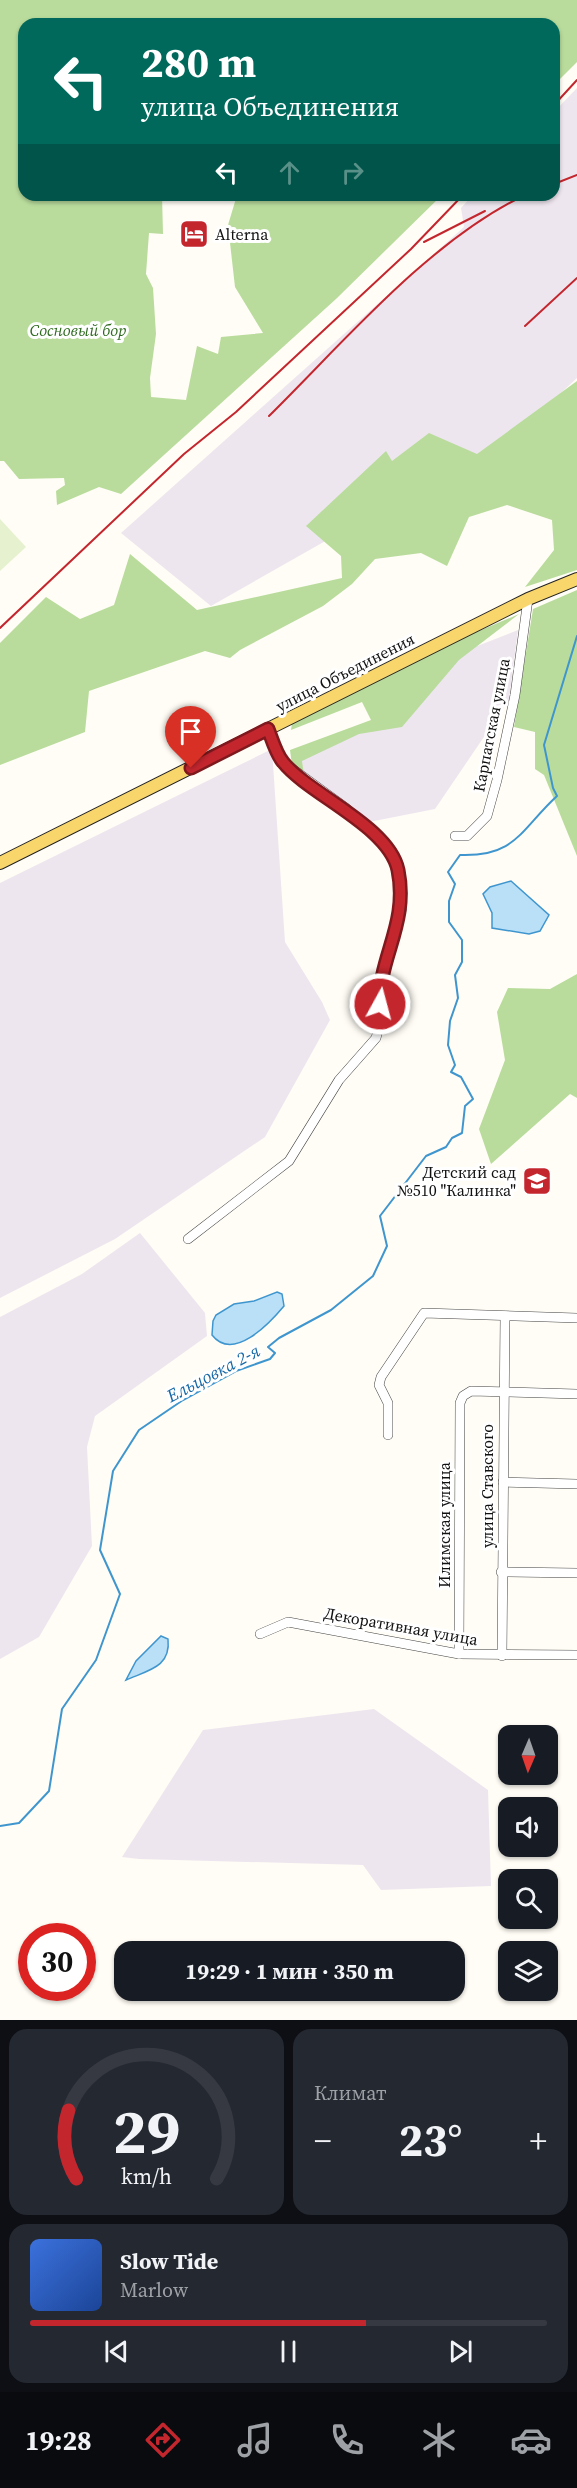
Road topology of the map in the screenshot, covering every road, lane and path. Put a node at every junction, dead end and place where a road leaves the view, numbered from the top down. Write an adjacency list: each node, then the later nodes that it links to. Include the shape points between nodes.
1 (577, 579): 2 (main road, улица Объединения)
2 (528, 599): 3 (main road, улица Объединения); 4 (street, Карпатская улица, via 515,695 487,816 467,836)
3 (268, 729): 5 (main road, улица Объединения); 6 (street, via 283,762 346,808 384,846 398,868 402,908 379,990 381,1018 376,1038 339,1080 289,1161)
4 (455, 836)
5 (0, 863)
6 (188, 1239)
7 (505, 1316): 8 (street); 9 (street, улица Ставского); 11 (street, via 424,1313 381,1377 379,1385 388,1403)
8 (577, 1318)
9 (502, 1393): 10 (street); 12 (street, улица Ставского); 17 (street, Илимская улица, via 471,1391 463,1396 459,1416)
10 (577, 1394)
11 (387, 1435)
12 (503, 1482): 13 (street); 14 (street, улица Ставского)
13 (577, 1484)
14 (501, 1572): 15 (street); 19 (street, улица Ставского)
15 (577, 1573)
16 (260, 1634): 17 (street, Декоративная улица, via 288,1622)
17 (459, 1654): 19 (street, Декоративная улица)
18 (577, 1655): 19 (street, Декоративная улица)
19 (502, 1656)

